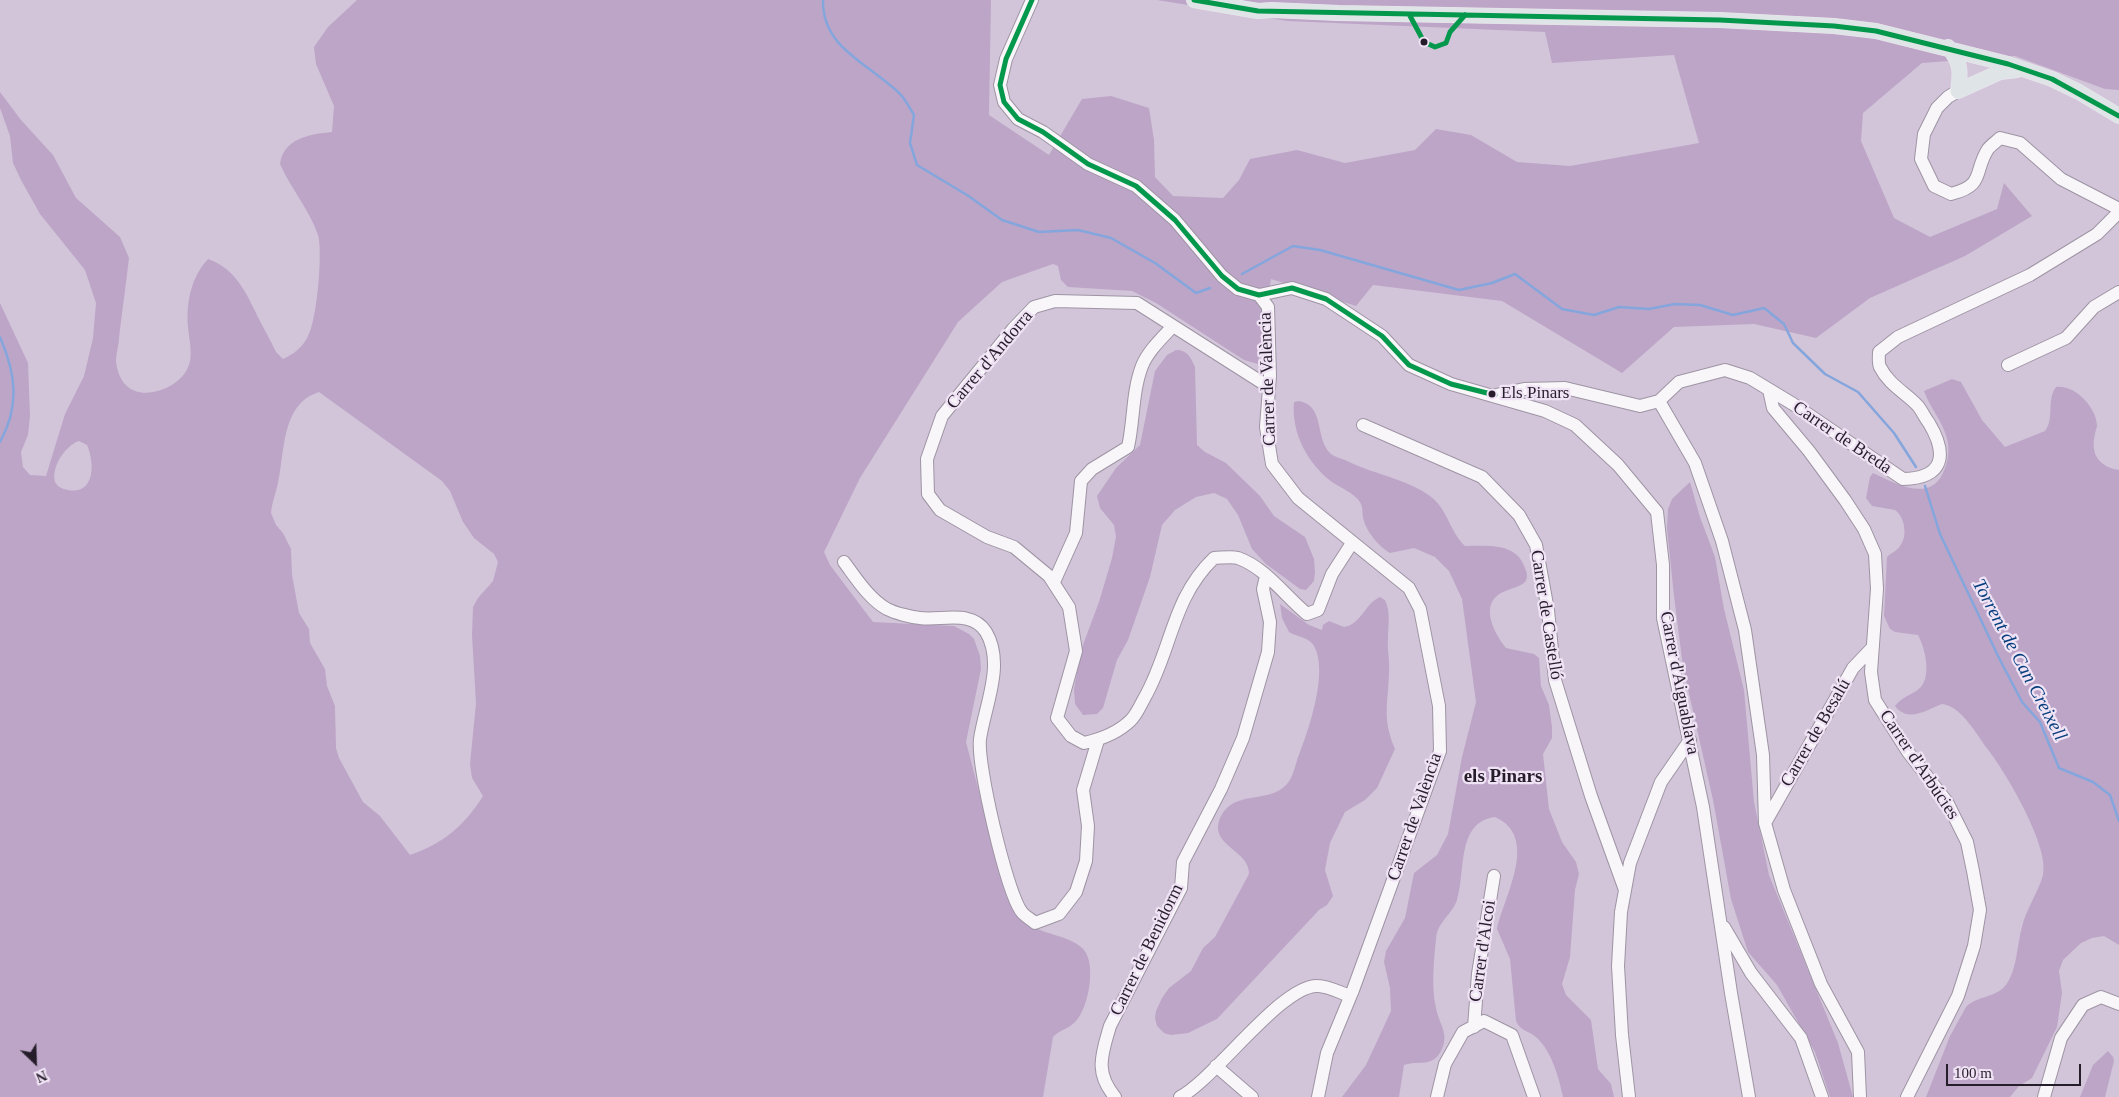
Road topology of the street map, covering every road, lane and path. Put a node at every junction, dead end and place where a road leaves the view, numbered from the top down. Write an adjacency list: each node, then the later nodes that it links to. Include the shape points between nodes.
1 (1032, 0): 11 (street, Carrer d'Aiguablava, via 1006,58 1000,84 1004,102 1018,119 1043,132 1088,164 1136,186 1175,220 1222,276 1238,289)
2 (1194, 0): 4 (main road, via 1244,10)
3 (1238, 0): 4 (main road)
4 (1271, 10): 5 (main road, via 1801,23 1876,31)
5 (1948, 47): 6 (main road); 7 (main road, via 1957,57 1961,71)
6 (2021, 70): 7 (main road, via 2000,72); 8 (main road, via 2052,79)
7 (1958, 91): 9 (street, via 1936,108 1924,134 1921,159 1934,186 1951,194 1962,192 1976,182 1988,150 2000,138 2020,143 2061,179)
8 (2119, 116)
9 (2119, 210): 15 (street, Carrer de Breda, via 2097,234 2030,275 1898,337 1878,352 1880,366 1893,386 1919,407 1936,436 1942,456 1936,470 1920,478 1903,479)
10 (2119, 292): 13 (street, via 2094,307 2066,338)
11 (1259, 294): 14 (street, Carrer de València, via 1268,307); 16 (street, Carrer d'Aiguablava, via 1292,288 1326,299 1382,336 1409,365 1451,384)
12 (1173, 326): 14 (street, Carrer d'Andorra); 22 (street, via 1142,366 1128,447 1092,469 1081,481 1076,533); 22 (street, Carrer d'Andorra, via 1137,303 1054,301 1034,307 984,362 942,416 928,459 928,494 940,510 986,537 1014,547)
13 (2008, 365)
14 (1269, 387): 19 (street, Carrer de València, via 1266,427 1272,464 1298,498)
15 (1769, 390): 17 (street, Carrer de Breda, via 1750,378 1725,370 1679,382); 23 (street, Carrer d'Arbúcies, via 1773,408 1845,500 1864,529 1875,554)
16 (1495, 395): 17 (street, via 1524,389 1565,388 1640,406); 25 (street, Carrer d'Aiguablava, via 1545,411 1575,425 1618,466 1657,512 1663,565 1663,618)
17 (1659, 401): 26 (street, via 1695,463 1722,541 1745,630 1763,755)
18 (1364, 425): 28 (street, Carrer de Castelló, via 1482,477 1519,516 1536,545 1548,610 1555,680 1591,796)
19 (1352, 543): 21 (street, via 1332,574 1318,610 1307,614); 30 (street, Carrer de València, via 1409,588 1420,609 1439,706 1440,752)
20 (844, 562): 24 (street, via 866,591 887,609 919,618 967,617 986,631 994,657 980,741 983,781 1010,883 1021,912 1036,923 1059,914 1076,892 1086,861 1088,826 1084,790)
21 (1266, 576): 24 (street, via 1237,558 1214,558 1199,573 1176,614 1154,680 1133,719 1108,737); 34 (street, Carrer de Benidorm, via 1263,589 1270,622 1268,652 1243,738 1183,862 1181,888 1110,1026 1105,1043 1101,1060 1103,1079)
22 (1054, 582): 24 (street, Carrer d'Andorra, via 1069,607 1076,651 1057,718 1077,740 1084,743)
23 (1874, 647): 26 (street, Carrer de Besalú, via 1853,668); 44 (street, Carrer d'Arbúcies, via 1871,672 1875,700 1908,752 1947,802 1967,842 1980,910 1974,946 1958,996)
24 (1098, 740)
25 (1690, 740): 28 (street, via 1661,782 1630,863); 29 (street, Carrer d'Aiguablava, via 1704,807)
26 (1765, 823): 43 (street, via 1784,890 1821,984 1858,1052)
27 (1494, 876): 32 (street, Carrer d'Alcoi, via 1478,974)
28 (1625, 890): 40 (street, via 1618,966)
29 (1721, 922): 41 (street, Carrer d'Aiguablava); 42 (street, via 1751,973 1801,1038)
30 (1350, 996): 33 (street, via 1317,985 1293,994); 37 (street, Carrer de València, via 1327,1053)
31 (2119, 1004): 45 (street, via 2101,996 2083,1005 2061,1038)
32 (1474, 1027): 38 (street, via 1463,1032 1445,1064); 39 (street, via 1484,1021 1512,1036)
33 (1216, 1066): 35 (street); 36 (street)
34 (1115, 1097)
35 (1180, 1097)
36 (1252, 1097)
37 (1318, 1097)
38 (1437, 1097)
39 (1534, 1097)
40 (1629, 1097)
41 (1749, 1097)
42 (1822, 1097)
43 (1860, 1097)
44 (1907, 1097)
45 (2044, 1097)

